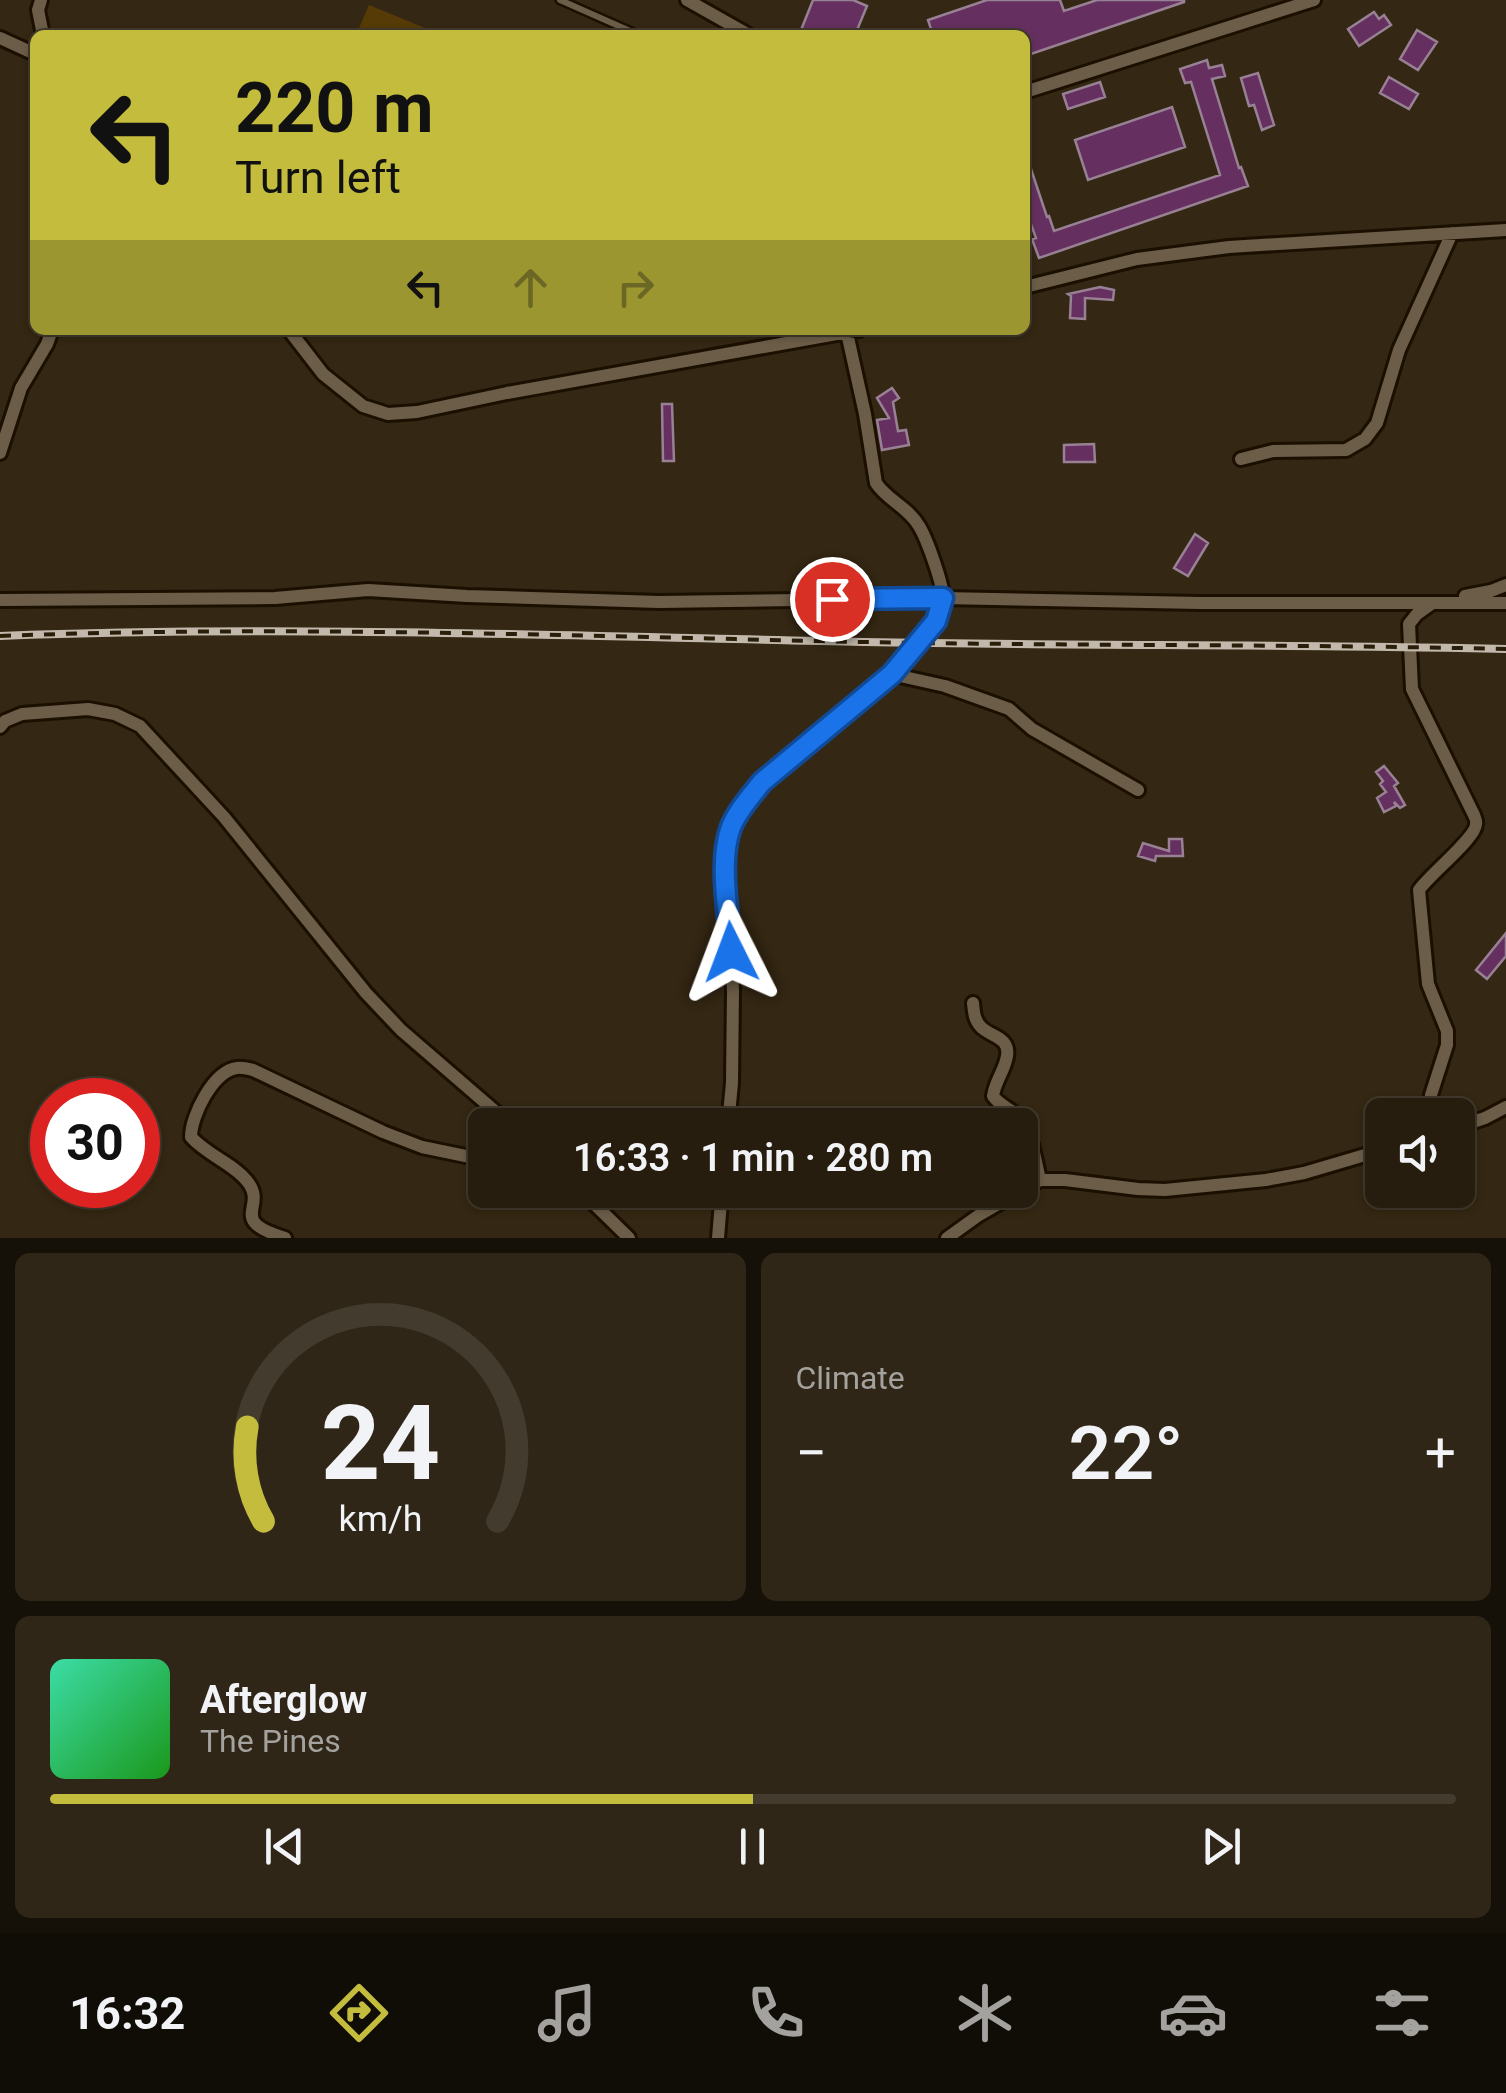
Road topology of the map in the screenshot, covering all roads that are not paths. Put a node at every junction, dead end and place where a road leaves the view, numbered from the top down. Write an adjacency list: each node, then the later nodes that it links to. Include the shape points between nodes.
1 (41, 0): 5 (street)
2 (560, 0): 6 (lane)
3 (687, 0): 7 (street)
4 (1314, 0): 10 (street)
5 (41, 30)
6 (628, 30)
7 (740, 30)
8 (0, 38): 9 (street)
9 (30, 52)
10 (1030, 90)
11 (1506, 230): 12 (street)
12 (1452, 232): 13 (street, via 1210,249); 19 (street, via 1399,350 1377,423 1365,438 1346,450)
13 (1030, 286)
14 (50, 335): 18 (street, via 21,388)
15 (293, 335): 16 (street, via 323,374 364,406 388,414)
16 (836, 335)
17 (853, 335): 21 (street, via 876,483 918,525)
18 (0, 454)
19 (1241, 458)
20 (1506, 585): 23 (street)
21 (943, 598): 22 (street, via 658,602 368,590 275,598); 23 (street); 25 (street, via 936,621)
22 (0, 600)
23 (1434, 602): 24 (street); 29 (street, via 1409,624 1412,689 1477,825 1420,890 1428,984 1447,1030)
24 (1506, 603)
25 (892, 674): 27 (street, via 1009,709 1032,730); 32 (street, via 762,782 732,825 726,848 733,990)
26 (2, 721): 31 (street, via 88,709 140,726 401,1030)
27 (1138, 790)
28 (972, 1003): 36 (street, via 979,1026 1006,1044 993,1096 1026,1127)
29 (1430, 1098)
30 (1506, 1107): 33 (street)
31 (492, 1108)
32 (730, 1108)
33 (1475, 1122)
34 (1365, 1155): 36 (street, via 1266,1180 1182,1188)
35 (468, 1156): 39 (street, via 382,1132 253,1070 224,1072 191,1124 191,1137 246,1178 256,1226)
36 (1040, 1180): 42 (street)
37 (598, 1208): 40 (street)
38 (720, 1208): 41 (street)
39 (285, 1238)
40 (629, 1238)
41 (718, 1238)
42 (947, 1238)

